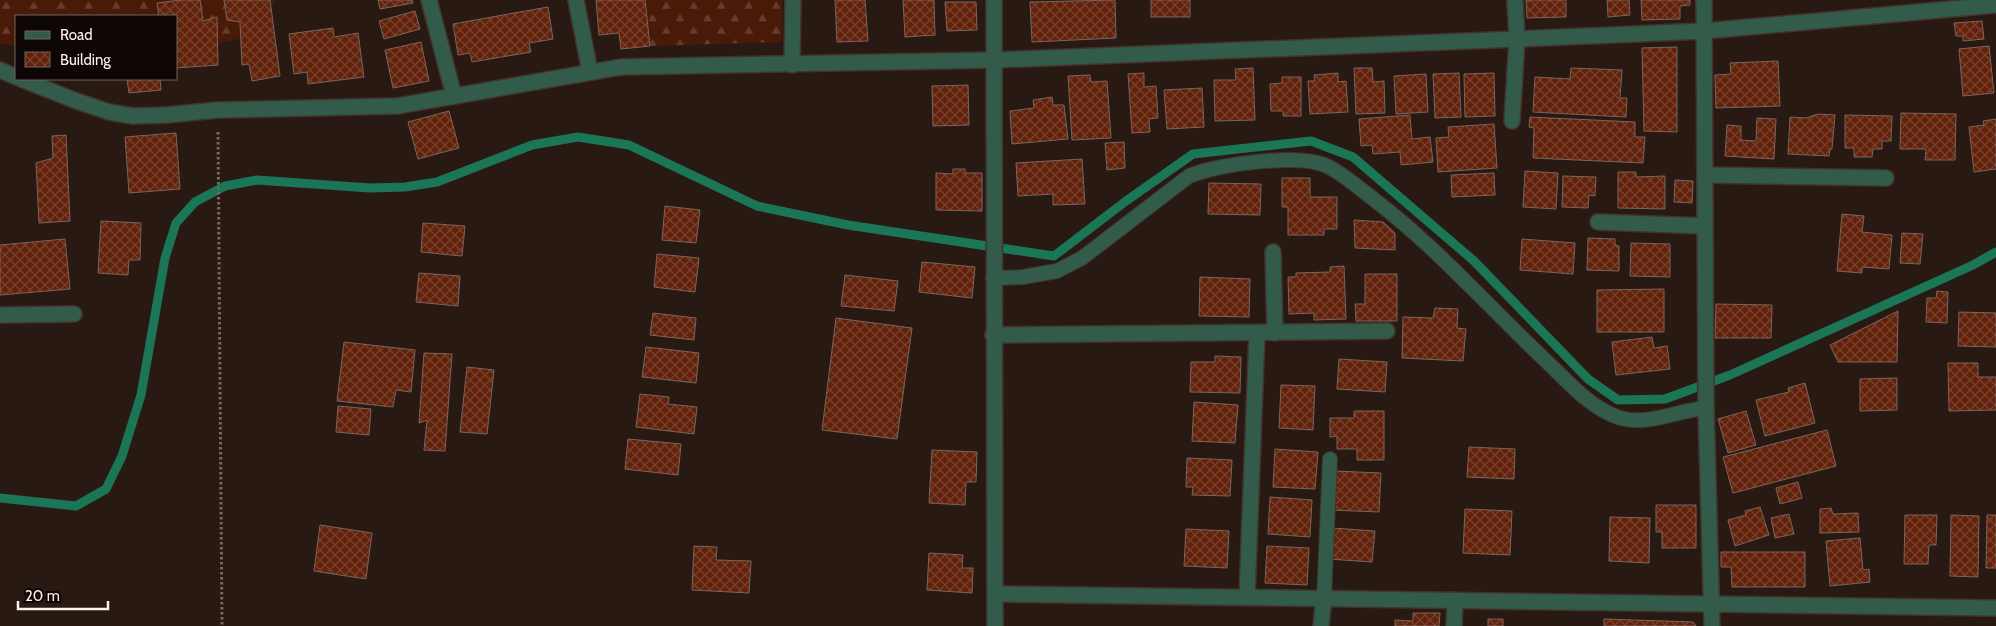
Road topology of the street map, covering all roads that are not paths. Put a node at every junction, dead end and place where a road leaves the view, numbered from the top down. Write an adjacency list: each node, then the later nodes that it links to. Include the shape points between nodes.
1 (429, 0): 16 (street)
2 (576, 0): 13 (street)
3 (792, 0): 11 (street)
4 (994, 0): 10 (street)
5 (1515, 0): 9 (street)
6 (1704, 0): 8 (street)
7 (1996, 5): 8 (street)
8 (1704, 31): 9 (street); 18 (street)
9 (1517, 40): 10 (street); 17 (street)
10 (995, 60): 11 (street); 23 (street)
11 (792, 65): 13 (street, via 621,67)
12 (0, 70): 14 (street)
13 (590, 72): 16 (street)
14 (15, 77)
15 (24, 80): 16 (street, via 82,103 133,116 218,110 397,106)
16 (454, 96)
17 (1512, 121)
18 (1706, 175): 19 (street); 21 (street)
19 (1886, 178)
20 (1598, 222): 21 (street)
21 (1705, 226): 30 (street)
22 (1273, 252): 28 (street)
23 (993, 272): 29 (street); 30 (lane, via 1023,277 1057,271 1082,258 1190,176 1206,169 1288,161 1325,165 1383,206 1429,245 1596,407 1621,418 1638,420)
24 (74, 314): 25 (street)
25 (0, 315)
26 (1257, 332): 28 (street); 29 (street); 33 (street)
27 (1387, 332): 28 (street)
28 (1275, 333)
29 (993, 335): 32 (street)
30 (1706, 403): 36 (street)
31 (1330, 459): 34 (lane)
32 (995, 594): 33 (street); 38 (street)
33 (1247, 597): 34 (street)
34 (1324, 598): 35 (street); 39 (street)
35 (1455, 600): 36 (street); 40 (street)
36 (1711, 604): 37 (street); 41 (street)
37 (1996, 608)
38 (995, 626)
39 (1321, 626)
40 (1454, 626)
41 (1712, 626)

